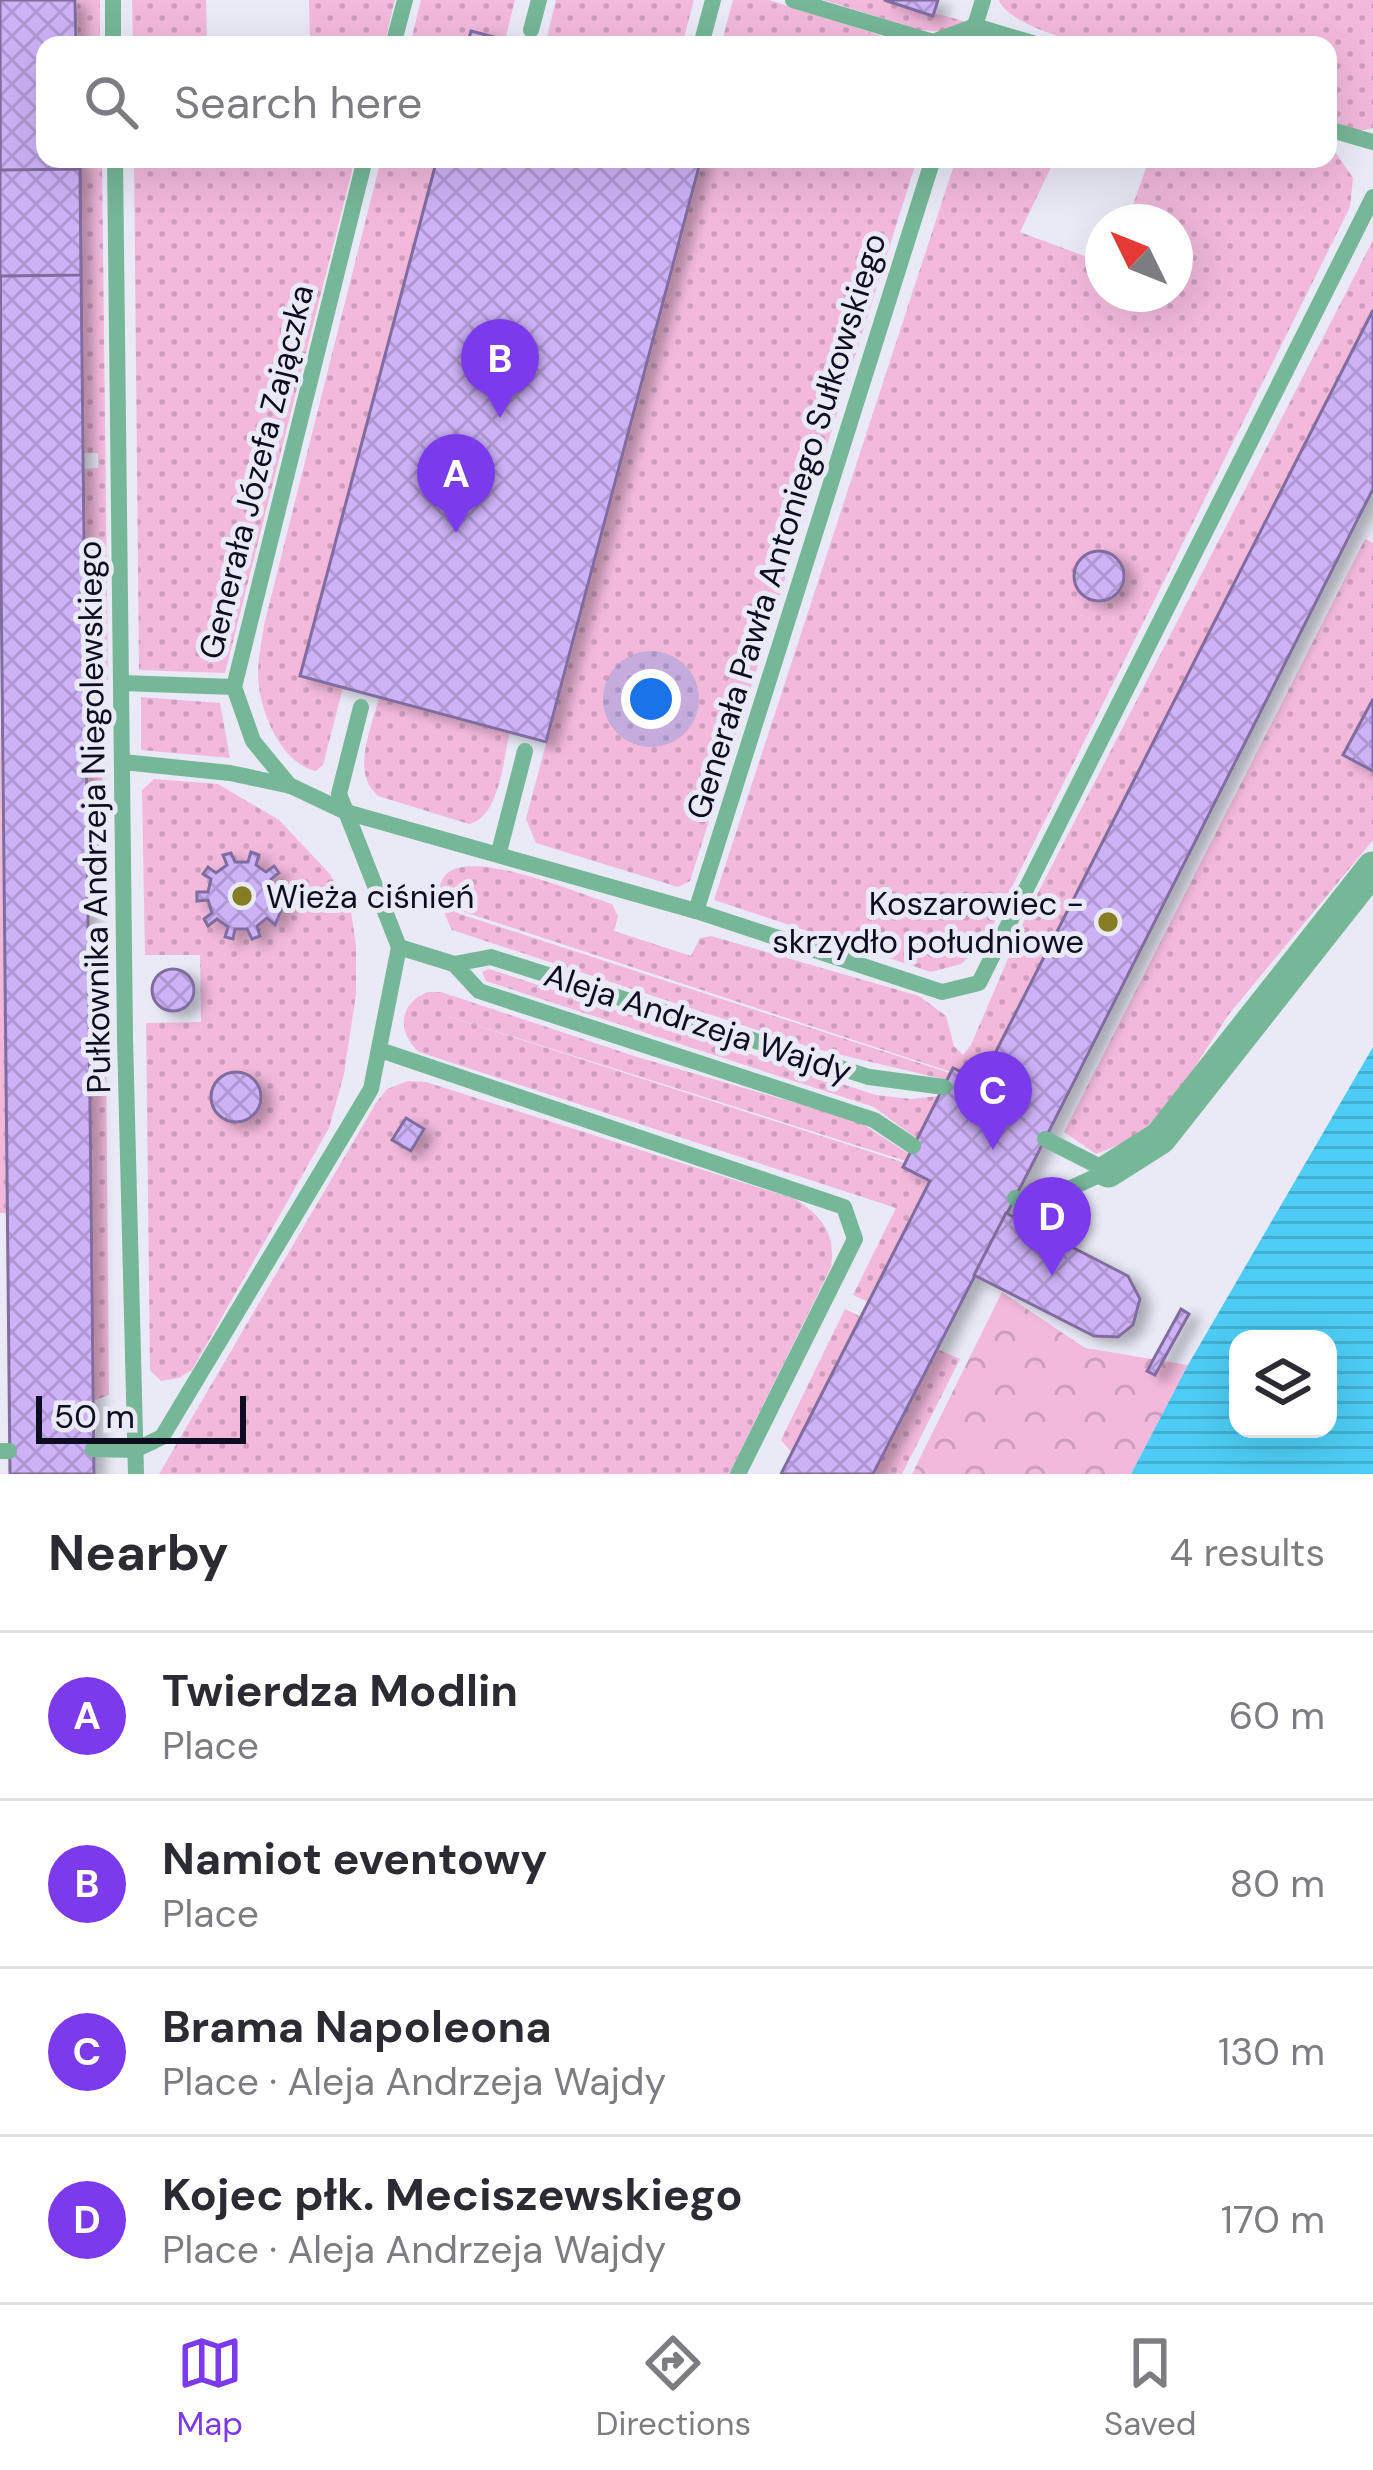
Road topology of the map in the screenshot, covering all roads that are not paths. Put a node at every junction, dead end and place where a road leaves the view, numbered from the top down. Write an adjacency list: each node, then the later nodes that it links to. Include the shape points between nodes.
1 (112, 0): 9 (lane)
2 (404, 0): 10 (lane)
3 (539, 0): 8 (lane)
4 (713, 0): 11 (lane)
5 (793, 0): 12 (lane)
6 (983, 0): 7 (lane)
7 (975, 26): 13 (lane); 14 (lane); 15 (lane)
8 (531, 30)
9 (113, 36)
10 (395, 36)
11 (703, 36)
12 (913, 36)
13 (949, 36)
14 (972, 36)
15 (1009, 36)
16 (1337, 132): 17 (lane)
17 (1373, 142)
18 (115, 168): 22 (lane, Pułkownika Andrzeja Niegolewskiego)
19 (363, 168): 23 (lane, Generała Józefa Zajączka)
20 (930, 168): 31 (lane, Generała Pawła Antoniego Sułkowskiego)
21 (1373, 196): 31 (lane, via 979,983 942,992)
22 (122, 683): 23 (lane); 26 (lane, Pułkownika Andrzeja Niegolewskiego)
23 (234, 687): 27 (lane, Generała Józefa Zajączka, via 253,741)
24 (361, 706): 28 (lane, via 339,794)
25 (525, 751): 29 (lane)
26 (123, 762): 27 (lane); 41 (lane, Pułkownika Andrzeja Niegolewskiego)
27 (290, 786): 28 (lane)
28 (346, 812): 29 (lane); 32 (lane)
29 (499, 852): 31 (lane)
30 (1373, 868): 38 (street, via 1160,1138)
31 (697, 910)
32 (399, 946): 33 (lane, Aleja Andrzeja Wajdy); 34 (lane)
33 (454, 964): 35 (lane, Aleja Andrzeja Wajdy, via 491,957 869,1077); 37 (lane, Aleja Andrzeja Wajdy, via 479,991 874,1120)
34 (380, 1050): 41 (lane, via 370,1089 162,1437); 43 (lane, via 844,1207 855,1238)
35 (944, 1087)
36 (1045, 1139): 38 (lane)
37 (914, 1146)
38 (1108, 1171): 39 (lane, via 1038,1203)
39 (1015, 1198)
40 (93, 1449): 41 (lane)
41 (136, 1450): 42 (lane, Pułkownika Andrzeja Niegolewskiego)
42 (136, 1474)
43 (737, 1474)

